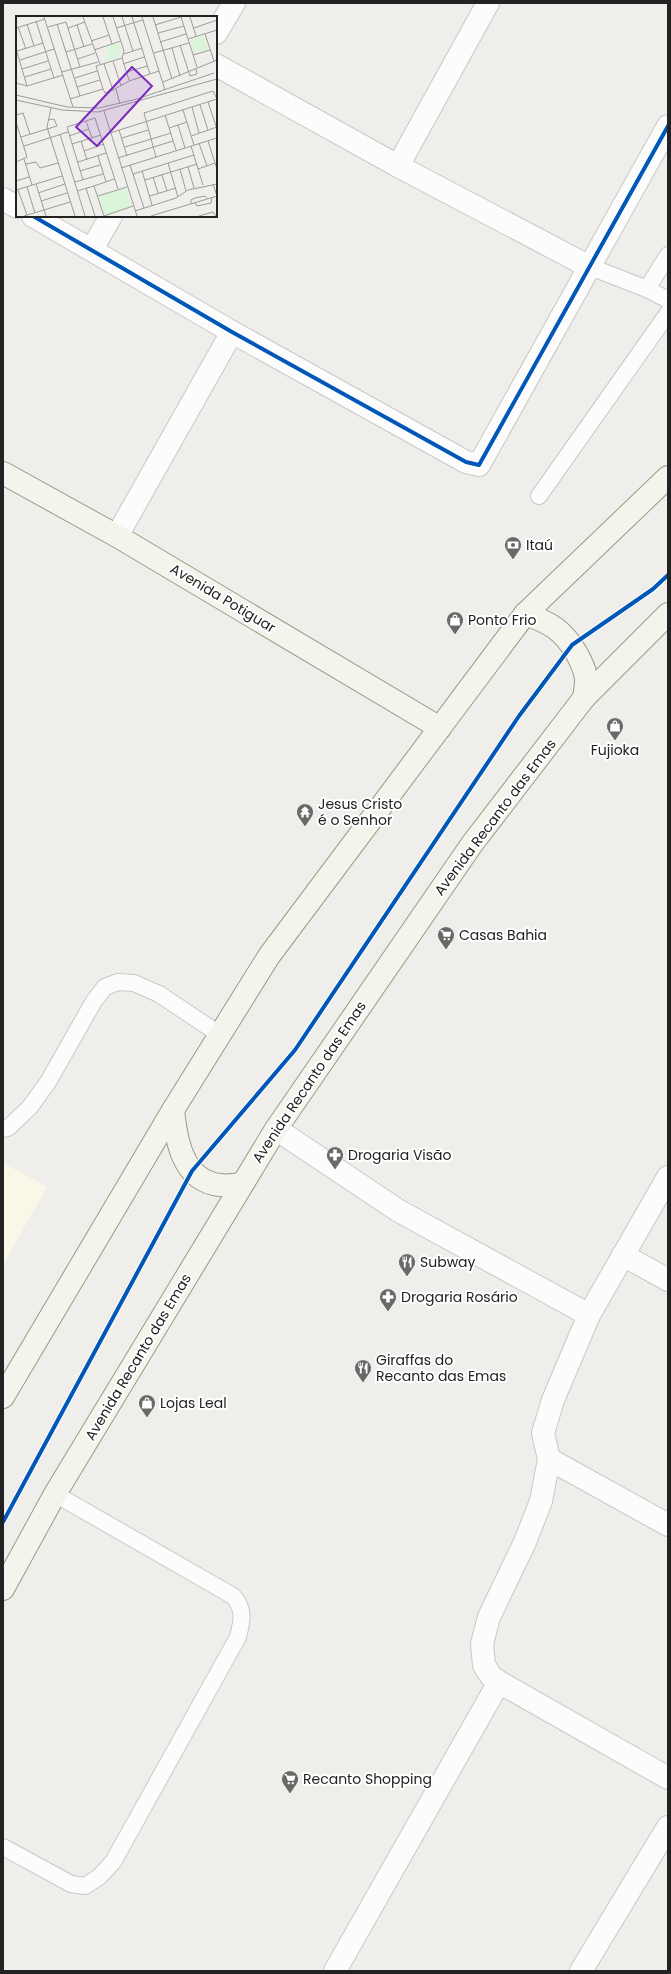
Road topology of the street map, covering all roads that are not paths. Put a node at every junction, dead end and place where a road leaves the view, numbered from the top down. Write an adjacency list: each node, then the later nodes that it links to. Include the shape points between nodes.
1 (234, 3): 3 (street)
2 (488, 3): 6 (street)
3 (217, 31)
4 (217, 66): 6 (street)
5 (668, 126): 13 (street)
6 (398, 166): 13 (street)
7 (3, 199): 8 (street)
8 (16, 206)
9 (35, 217): 11 (street)
10 (110, 217): 11 (street)
11 (92, 250): 17 (street)
12 (668, 255): 14 (lane)
13 (588, 266): 14 (lane); 17 (street, via 479,465 466,462)
14 (647, 289): 15 (lane)
15 (668, 300)
16 (668, 313): 20 (lane)
17 (232, 332): 21 (street)
18 (3, 473): 21 (main road, Avenida Potiguar)
19 (668, 477): 22 (main road)
20 (539, 496)
21 (117, 536): 25 (main road, Avenida Potiguar)
22 (525, 614): 24 (main road, via 546,621 561,632 572,645 582,663 586,679); 25 (main road)
23 (668, 614): 24 (main road, Avenida Recanto das Emas)
24 (584, 698): 29 (main road, Avenida Recanto das Emas, via 472,844)
25 (440, 728): 26 (main road, via 269,956)
26 (219, 1034): 27 (main road); 28 (lane, via 159,994 134,983 118,982 105,987 30,1108 8,1128)
27 (173, 1110): 31 (main road, via 179,1151 192,1170 205,1181 212,1183); 35 (main road)
28 (3, 1129)
29 (276, 1129): 31 (main road, Avenida Recanto das Emas); 34 (street, via 399,1212)
30 (668, 1177): 32 (street)
31 (242, 1184): 37 (main road, Avenida Recanto das Emas)
32 (623, 1255): 33 (street); 34 (street)
33 (668, 1280)
34 (589, 1315): 36 (street, via 553,1400 543,1433)
35 (3, 1398)
36 (549, 1459): 38 (street); 40 (street, via 541,1501 525,1542 489,1617 482,1644 484,1665)
37 (55, 1494): 39 (main road, Avenida Recanto das Emas); 43 (lane, via 233,1596 239,1602 242,1622 238,1637 113,1862 99,1877 85,1886 71,1884)
38 (668, 1526)
39 (3, 1588)
40 (499, 1682): 41 (street); 44 (street)
41 (668, 1778)
42 (668, 1827): 45 (street)
43 (3, 1846)
44 (335, 1971)
45 (581, 1971)

